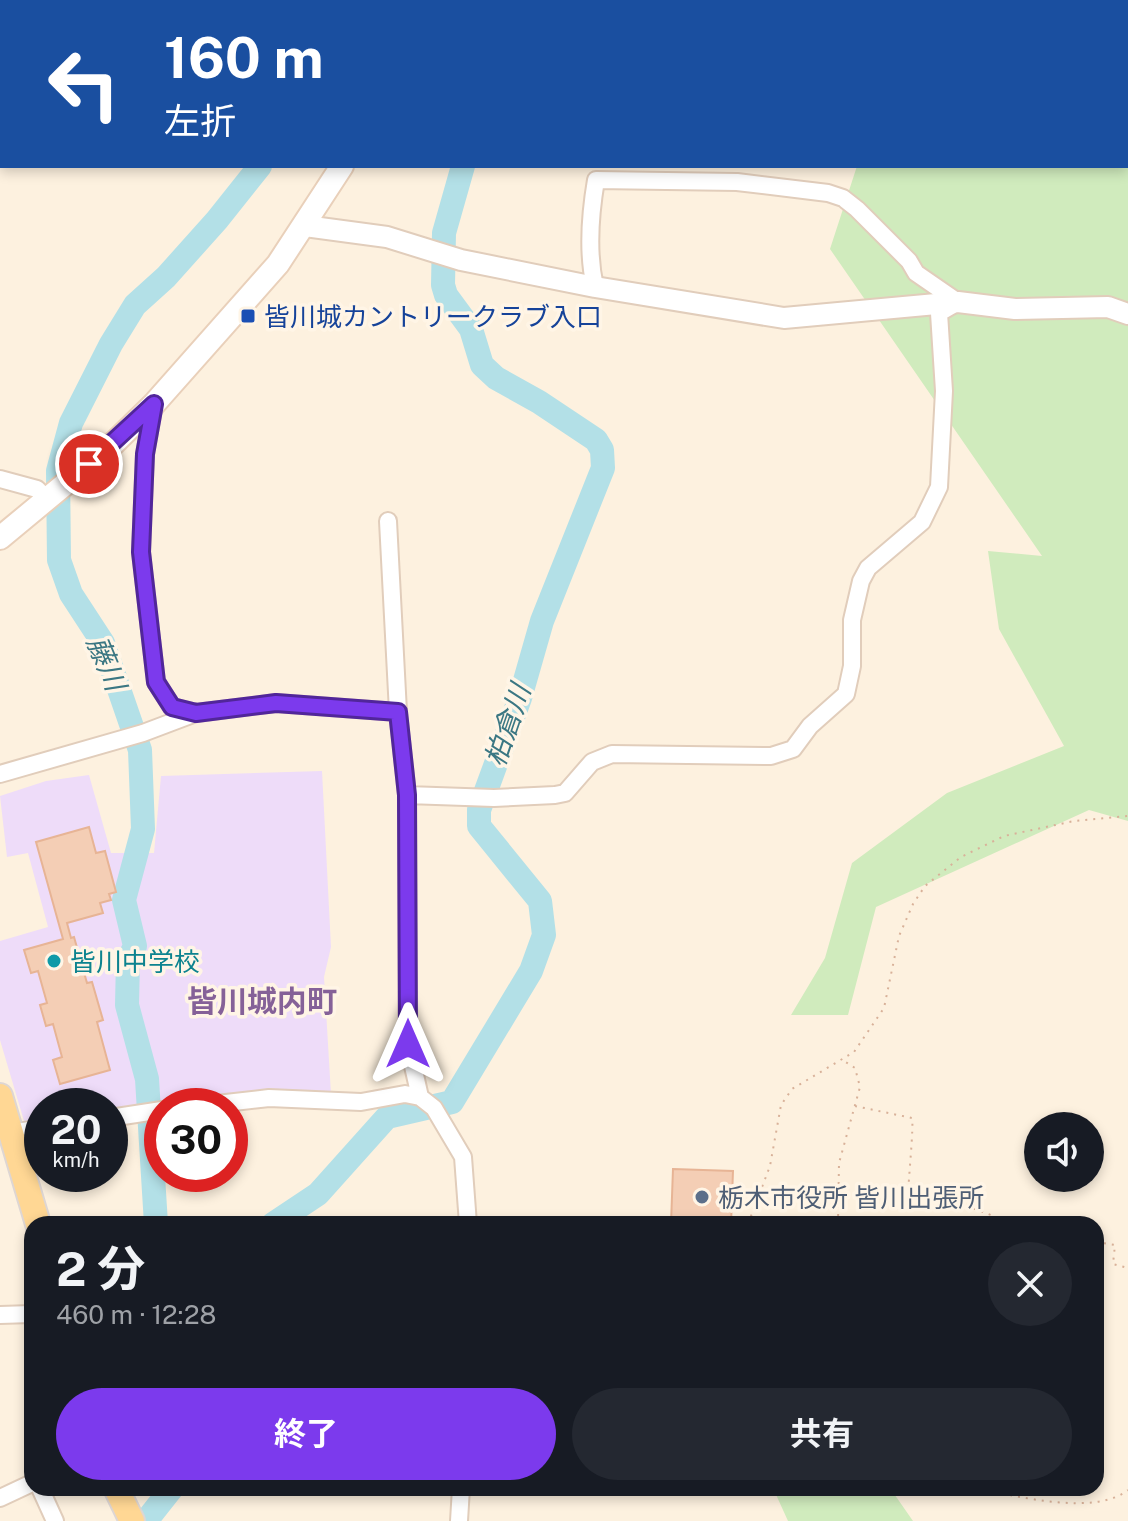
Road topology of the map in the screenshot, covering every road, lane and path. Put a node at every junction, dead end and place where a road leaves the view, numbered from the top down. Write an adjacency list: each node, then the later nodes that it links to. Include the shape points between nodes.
1 (341, 168): 2 (main road)
2 (305, 226): 3 (street, via 387,237 461,260); 6 (main road)
3 (595, 287): 4 (street, via 784,318); 4 (street, via 591,214 596,180 737,182 843,198 885,235 916,273)
4 (958, 302): 5 (street, via 1015,309 1108,307); 14 (street, via 939,313 944,391 939,487 922,522 868,568 852,620 846,694 793,749 771,756 612,754 592,762 565,793 494,798)
5 (1128, 314)
6 (154, 404): 8 (main road); 12 (street, via 145,454 141,552 149,640 156,682 172,707)
7 (0, 479): 8 (street, via 37,489)
8 (48, 499): 10 (main road)
9 (388, 521): 11 (street)
10 (0, 538)
11 (398, 712): 12 (street, via 276,703); 14 (street)
12 (196, 713): 13 (street)
13 (0, 774)
14 (407, 795): 18 (street, via 408,1044)
15 (1128, 816): 16 (path, via 1004,836 939,872 913,904 899,936 884,1008)
16 (843, 1060): 20 (path, via 855,1068 860,1087); 25 (path, via 792,1089 781,1105 770,1166)
17 (0, 1096): 22 (main road)
18 (420, 1097): 19 (street); 24 (street, via 434,1108 463,1157)
19 (248, 1100)
20 (855, 1106): 26 (path, via 839,1163); 27 (path, via 912,1118 908,1198 917,1207 942,1205 953,1196 956,1202)
21 (24, 1131): 22 (street)
22 (11, 1133): 23 (main road)
23 (36, 1216)
24 (467, 1216)
25 (751, 1216)
26 (838, 1216)
27 (994, 1216)
28 (1104, 1243): 29 (path, via 1115,1245 1113,1264)
29 (1128, 1268)
30 (24, 1314): 31 (street)
31 (0, 1315)
32 (24, 1487): 38 (street)
33 (1128, 1490): 37 (path, via 1119,1497 1076,1503)
34 (44, 1496): 39 (street)
35 (120, 1496): 40 (main road)
36 (461, 1496): 41 (street)
37 (1021, 1496)
38 (0, 1498)
39 (55, 1521)
40 (132, 1521)
41 (459, 1521)

